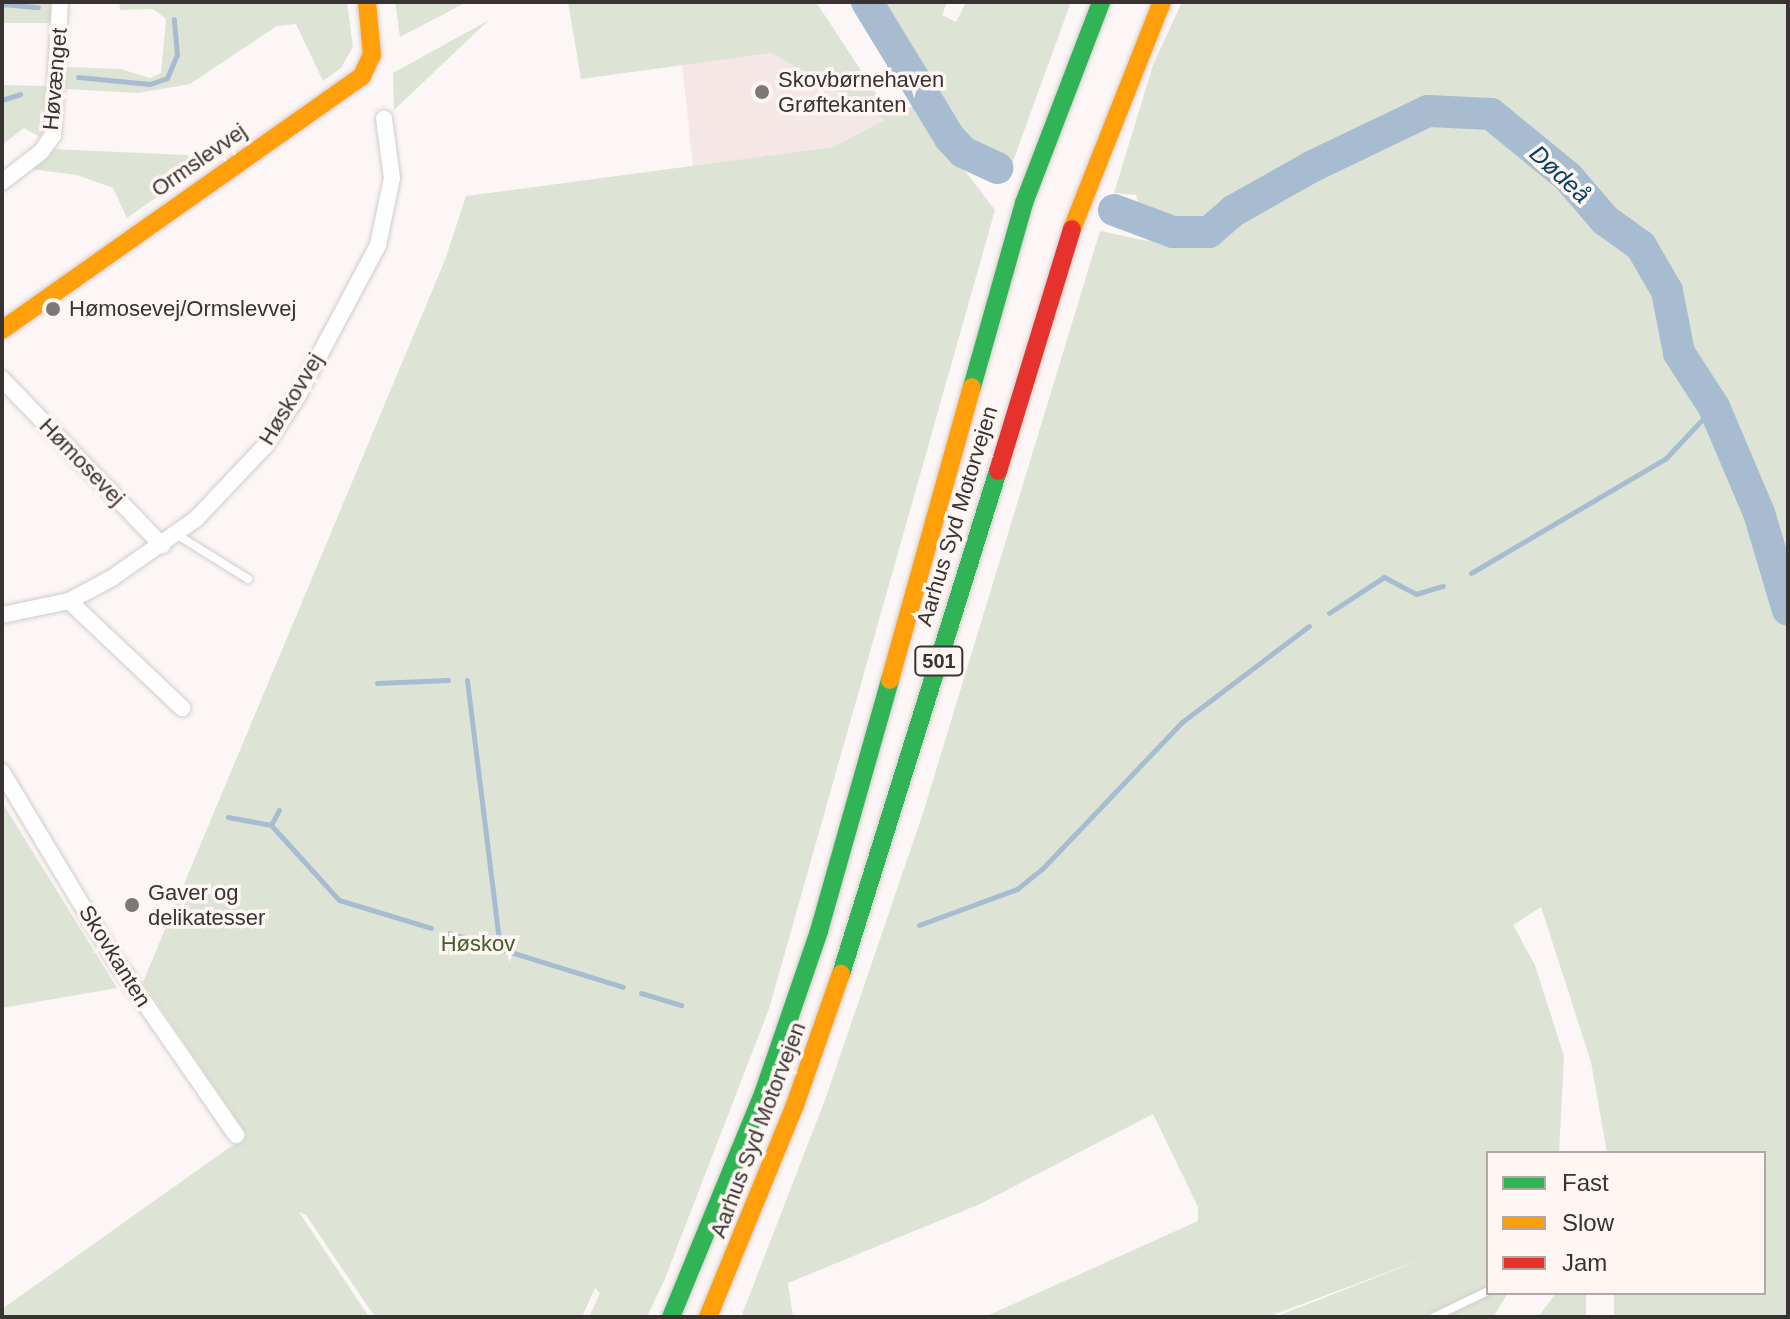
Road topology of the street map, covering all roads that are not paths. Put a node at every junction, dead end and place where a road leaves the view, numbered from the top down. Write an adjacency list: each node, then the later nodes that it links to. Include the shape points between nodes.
1 (60, 2): 6 (street, Høvænget, via 53,135 41,152)
2 (367, 2): 7 (main road, Ormslevvej, via 372,55 362,76)
3 (1101, 2): 18 (main road, Aarhus Syd Motorvejen / 501, via 1007,259 819,931 764,1091)
4 (1162, 2): 19 (main road, Aarhus Syd Motorvejen / 501, via 1071,232 853,941 795,1105)
5 (384, 119): 9 (street, Høskovvej, via 392,178 378,245 265,446 227,490)
6 (2, 182)
7 (2, 330)
8 (2, 379): 10 (street, Hømosevej)
9 (176, 534): 10 (street, Høskovvej); 11 (lane)
10 (162, 545): 12 (street, Høskovvej)
11 (248, 579)
12 (69, 601): 13 (street, Høskovvej); 14 (street)
13 (2, 615)
14 (182, 708)
15 (2, 772): 16 (street, Skovkanten, via 115,960)
16 (236, 1135)
17 (1486, 1292): 20 (lane)
18 (671, 1317)
19 (708, 1317)
20 (1434, 1317)

